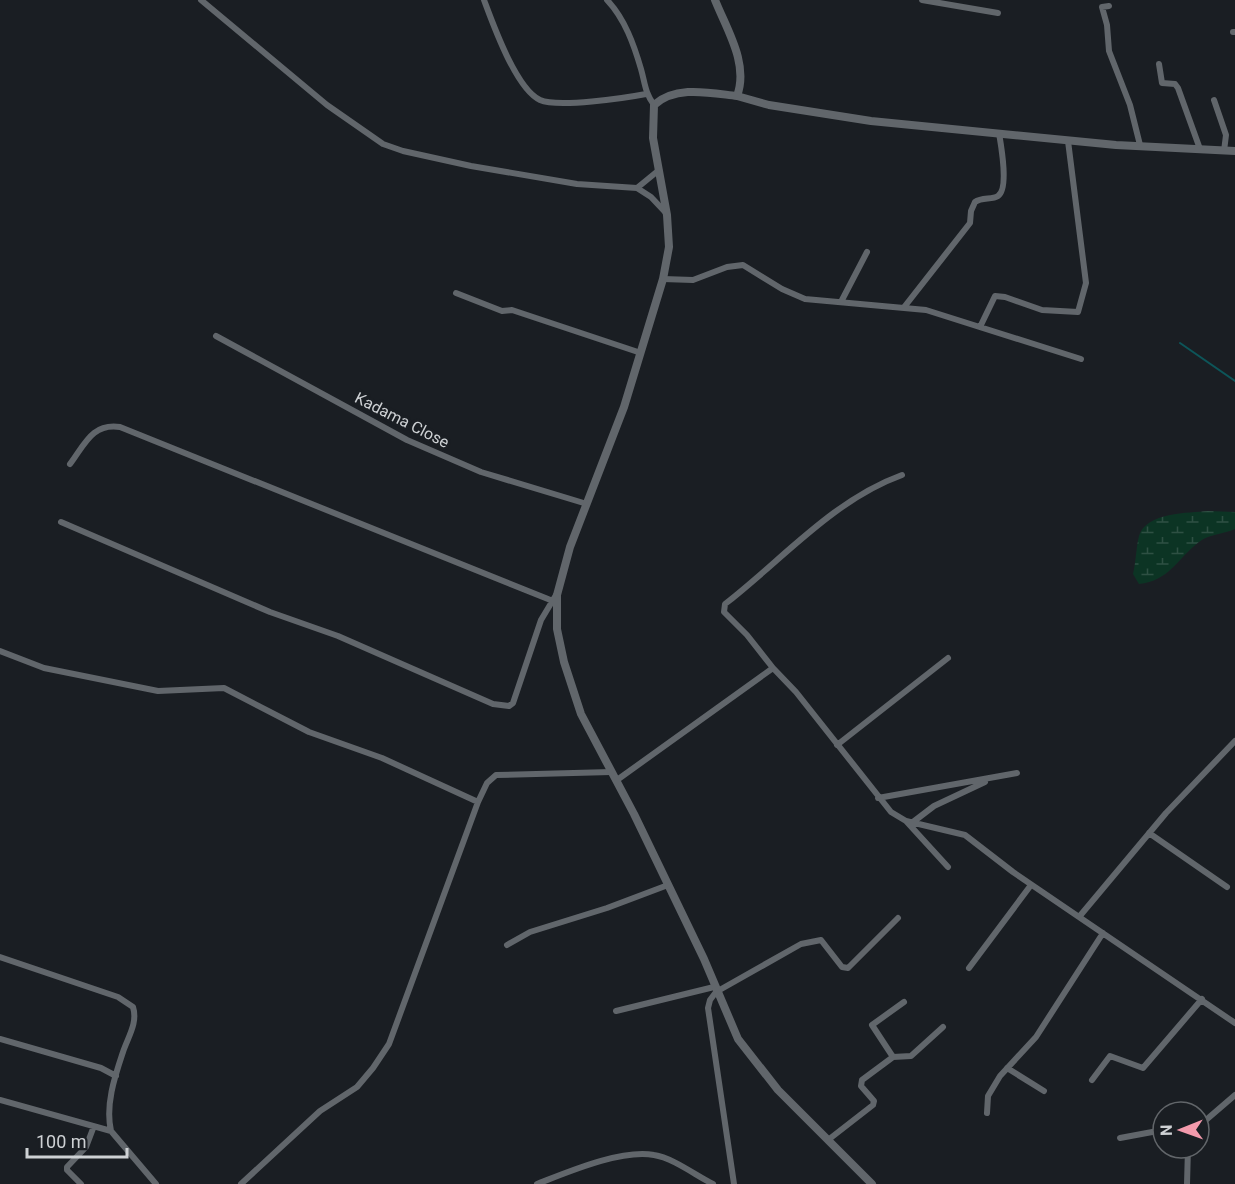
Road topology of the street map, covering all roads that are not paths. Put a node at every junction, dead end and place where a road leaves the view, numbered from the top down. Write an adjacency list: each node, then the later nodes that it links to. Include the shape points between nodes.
1 (201, 0): 20 (street, via 327,105 383,144 471,166 577,184)
2 (484, 0): 9 (street, via 502,47 539,99 600,100)
3 (607, 0): 9 (street, via 618,11 629,35)
4 (715, 0): 10 (street, via 738,58 741,85)
5 (922, 0): 7 (street)
6 (1109, 6): 15 (street, via 1101,11 1107,25 1109,51 1130,105)
7 (998, 13)
8 (1159, 64): 16 (street, via 1162,82 1178,88)
9 (646, 94): 12 (street)
10 (737, 96): 12 (street, via 672,94); 13 (street, via 844,117)
11 (1214, 100): 17 (street, via 1226,135)
12 (654, 105): 19 (street, via 653,138)
13 (999, 133): 14 (street); 26 (street, via 1004,167 1002,192 998,197 975,202 970,223)
14 (1068, 141): 15 (street); 27 (street, via 1086,283 1078,312 1041,310 995,296)
15 (1140, 145): 16 (street)
16 (1200, 149): 17 (street)
17 (1224, 151): 18 (street)
18 (1235, 151)
19 (659, 170): 20 (street); 21 (street)
20 (637, 188): 21 (street)
21 (667, 215): 23 (street, via 669,247)
22 (867, 252): 25 (street)
23 (663, 279): 25 (street, via 693,280 743,265 805,298); 29 (street)
24 (456, 294): 29 (street)
25 (842, 300): 26 (street)
26 (905, 306): 27 (street)
27 (980, 327): 30 (street)
28 (216, 336): 33 (street, Kadama Close, via 407,440 481,472)
29 (641, 353): 33 (street)
30 (1081, 359)
31 (70, 464): 35 (street, via 102,426 120,427)
32 (902, 475): 38 (street, via 860,495 830,516 725,604 724,612)
33 (587, 504): 35 (street)
34 (61, 522): 35 (street, via 493,704 513,703 541,620)
35 (555, 598): 41 (street, via 564,662 581,714)
36 (0, 651): 44 (street, via 44,668 148,689 224,688 309,732 382,758)
37 (948, 658): 40 (street)
38 (773, 668): 40 (street); 42 (street)
39 (1235, 741): 46 (street)
40 (837, 745): 43 (street)
41 (611, 772): 42 (street); 44 (street, via 496,775 487,783)
42 (617, 780): 48 (street)
43 (878, 798): 45 (street, via 891,812); 45 (street, via 1017,773 963,790)
44 (478, 802): 81 (street, via 384,1052 357,1087 320,1111)
45 (909, 822): 47 (street); 49 (street, via 964,835)
46 (1149, 833): 50 (street); 51 (street)
47 (948, 867)
48 (668, 885): 54 (street, via 530,932); 57 (street)
49 (1031, 885): 51 (street); 56 (street)
50 (1227, 886)
51 (1079, 917): 53 (street)
52 (898, 918): 57 (street, via 848,968 842,967 816,939)
53 (1104, 933): 58 (street); 65 (street, via 1036,1037)
54 (507, 945)
55 (0, 957): 66 (street, via 130,1003 134,1025)
56 (969, 968)
57 (715, 990): 60 (street); 77 (street, via 753,1062); 84 (street, via 708,1008)
58 (1202, 999): 61 (street); 67 (street, via 1143,1068 1110,1056)
59 (904, 1002): 64 (street, via 872,1025)
60 (616, 1011)
61 (1235, 1023)
62 (943, 1027): 64 (street, via 911,1056)
63 (0, 1039): 66 (street, via 101,1068)
64 (893, 1057): 77 (street, via 861,1082 873,1105)
65 (1007, 1068): 68 (street); 71 (street, via 988,1096)
66 (116, 1076): 74 (street, via 108,1113)
67 (1092, 1080)
68 (1044, 1091)
69 (1235, 1095): 72 (street)
70 (0, 1100): 73 (street)
71 (987, 1113)
72 (1211, 1116)
73 (93, 1126): 74 (street); 79 (street, via 86,1147 67,1167)
74 (111, 1131): 80 (street)
75 (1151, 1132): 76 (street)
76 (1120, 1138)
77 (828, 1140): 85 (street)
78 (1188, 1160): 86 (street)
79 (81, 1184)
80 (156, 1184)
81 (241, 1184)
82 (537, 1184): 83 (street, via 609,1160 643,1154 657,1155)
83 (713, 1184)
84 (734, 1184)
85 (872, 1184)
86 (1187, 1184)

